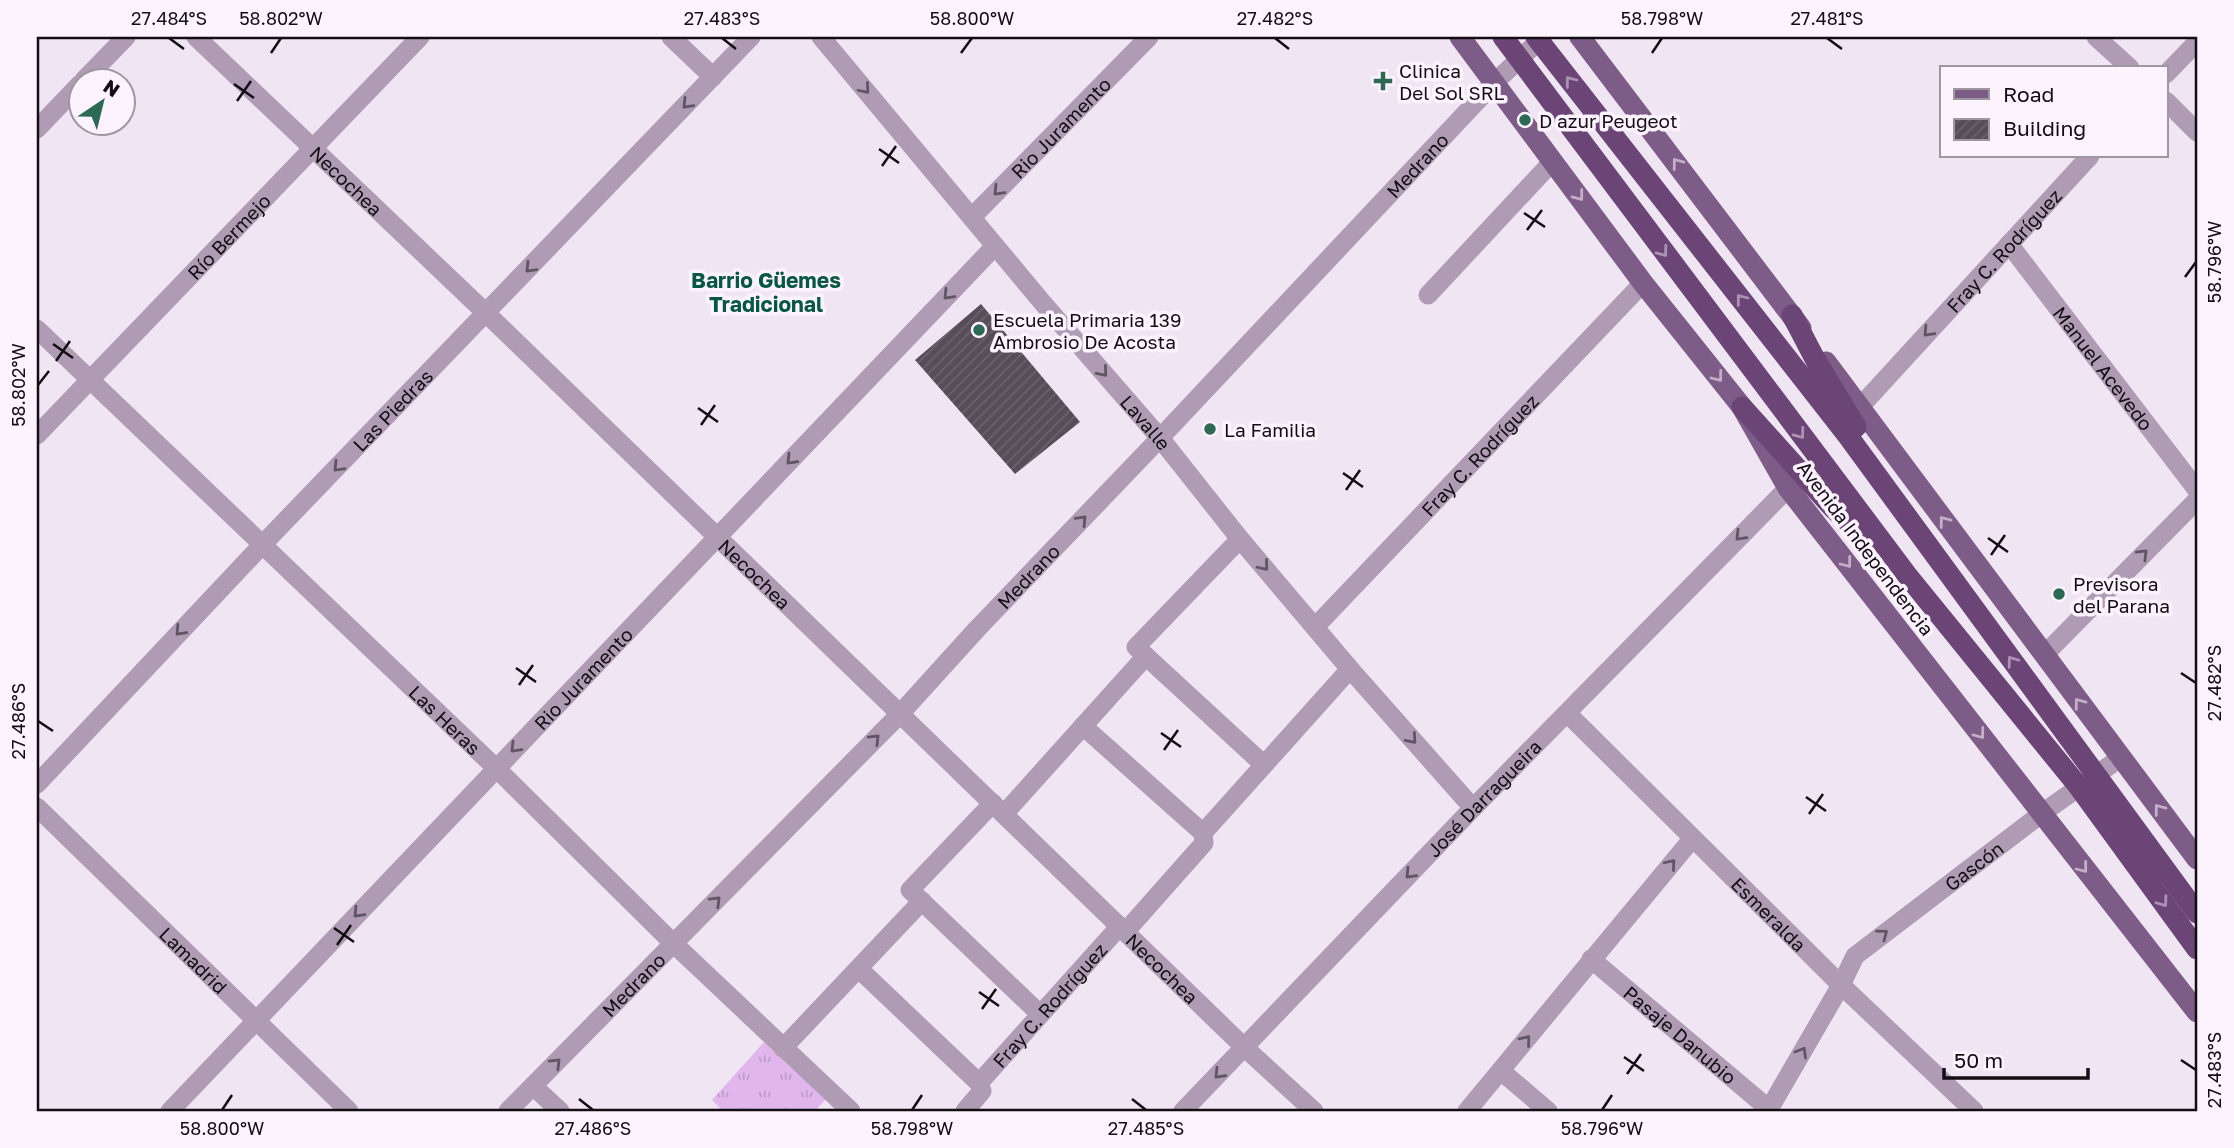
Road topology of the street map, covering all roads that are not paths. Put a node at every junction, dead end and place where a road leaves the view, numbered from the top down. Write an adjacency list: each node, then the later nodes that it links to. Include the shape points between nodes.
1 (126, 37): 15 (street)
2 (196, 37): 24 (street, Necochea)
3 (420, 37): 24 (street, Río Bermejo)
4 (671, 37): 18 (street)
5 (751, 37): 18 (street, Las Piedras)
6 (821, 37): 27 (street, Lavalle, one-way to 27)
7 (1149, 37): 27 (street, Rio Juramento, one-way to 27)
8 (1460, 37): 19 (main road, Avenida Independencia)
9 (1503, 37): 14 (highway, Avenida Independencia)
10 (1580, 37): 33 (main road, one-way to 10)
11 (2096, 37): 16 (street)
12 (1539, 38): 14 (street, Medrano); 43 (highway, Avenida Independencia, one-way to 12)
13 (2197, 42): 17 (street)
14 (1520, 60): 19 (street, Medrano); 47 (highway, Avenida Independencia, one-way to 47)
15 (98, 66)
16 (2128, 66)
17 (2168, 72)
18 (713, 77): 32 (street, Las Piedras, one-way to 32)
19 (1495, 82): 26 (main road, Avenida Independencia); 39 (street, Medrano)
20 (66, 99): 22 (street)
21 (2168, 104): 23 (street)
22 (37, 129)
23 (2197, 132)
24 (313, 150): 32 (street, Necochea); 35 (street, Río Bermejo)
25 (2088, 158): 28 (street, Fray C. Rodríguez)
26 (1553, 161): 30 (main road, Avenida Independencia, one-way to 30); 31 (street)
27 (972, 218): 29 (street, Lavalle)
28 (2009, 244): 37 (street, Fray C. Rodríguez, one-way to 37); 41 (street, Manuel Acevedo)
29 (995, 246): 39 (street, Lavalle, one-way to 39); 44 (street, Rio Juramento, one-way to 44)
30 (1643, 283): 36 (main road, Avenida Independencia, one-way to 36); 48 (street, Fray C. Rodríguez)
31 (1427, 295)
32 (487, 314): 44 (street, Necochea); 46 (street, Las Piedras, one-way to 46)
33 (1792, 315): 37 (main road); 43 (highway)
34 (37, 329): 35 (street, Las Heras)
35 (89, 380): 38 (street, Río Bermejo); 46 (street, Las Heras)
36 (1742, 407): 40 (main road, Avenida Independencia); 47 (highway, via 1833,508)
37 (1859, 408): 49 (main road, one-way to 37)
38 (37, 435)
39 (1160, 438): 45 (street, Lavalle); 53 (street, Medrano, one-way to 39)
40 (1788, 488): 52 (street, José Darragueira, one-way to 52); 63 (main road, Avenida Independencia, one-way to 63)
41 (2197, 490)
42 (2197, 500): 49 (street, one-way to 42)
43 (1916, 528): 58 (highway, Avenida Independencia, one-way to 43)
44 (717, 537): 53 (street, Necochea); 57 (street, Rio Juramento, one-way to 57)
45 (1240, 538): 48 (street, Lavalle, one-way to 48); 50 (street, via 1136,647)
46 (263, 544): 57 (street, Las Heras); 59 (street, Las Piedras, one-way to 59)
47 (1907, 575): 58 (highway, Avenida Independencia)
48 (1315, 627): 51 (street, Lavalle)
49 (2044, 655): 55 (main road, one-way to 49)
50 (1146, 656): 54 (street); 56 (street)
51 (1350, 669): 56 (street); 61 (street, Lavalle, one-way to 61)
52 (1567, 713): 61 (street, José Darragueira); 65 (street, Esmeralda)
53 (899, 715): 62 (street, Necochea); 70 (street, Medrano, one-way to 53)
54 (1083, 726): 62 (street); 64 (street)
55 (2120, 758): 58 (street, Gascón); 66 (main road, one-way to 55)
56 (1263, 764): 64 (street)
57 (496, 768): 70 (street, Las Heras); 77 (street, Rio Juramento, one-way to 77)
58 (2087, 781): 63 (street, Gascón); 68 (highway, Avenida Independencia); 71 (highway, Avenida Independencia, one-way to 71)
59 (37, 784)
60 (37, 807): 77 (street, Lamadrid)
61 (1473, 808): 78 (street, José Darragueira, one-way to 78)
62 (999, 809): 67 (street, via 910,890); 69 (street, Necochea)
63 (2041, 814): 74 (street, Gascón, one-way to 63, via 1855,956); 75 (main road, Avenida Independencia, one-way to 75)
64 (1203, 833): 69 (street, Fray C. Rodríguez, via 1204,842)
65 (1692, 839): 72 (street, one-way to 65); 74 (street, Esmeralda)
66 (2197, 859)
67 (922, 901): 73 (street); 76 (street)
68 (2197, 913)
69 (1123, 928): 76 (street, Fray C. Rodríguez); 78 (street, Necochea)
70 (673, 943): 79 (street, Las Heras); 82 (street, Medrano, one-way to 70)
71 (2197, 949)
72 (1591, 959): 80 (street, one-way to 72); 83 (street, Pasaje Danubio)
73 (859, 969): 79 (street); 81 (street)
74 (1841, 985): 83 (street, Gascón, one-way to 74); 94 (street, Esmeralda)
75 (2197, 1012)
76 (1040, 1014): 81 (street, Fray C. Rodríguez)
77 (257, 1019): 84 (street, Rio Juramento); 85 (street, Lamadrid)
78 (1244, 1047): 90 (street, José Darragueira, one-way to 90); 91 (street, Necochea)
79 (783, 1048): 88 (street, Las Heras)
80 (1501, 1071): 92 (street); 93 (street)
81 (979, 1083): 89 (street, Fray C. Rodríguez, via 982,1091)
82 (533, 1086): 86 (street, Medrano); 87 (street)
83 (1769, 1110)
84 (170, 1111)
85 (349, 1111)
86 (508, 1111)
87 (560, 1111)
88 (851, 1111)
89 (965, 1111)
90 (1183, 1111)
91 (1314, 1111)
92 (1467, 1111)
93 (1548, 1111)
94 (1974, 1111)

